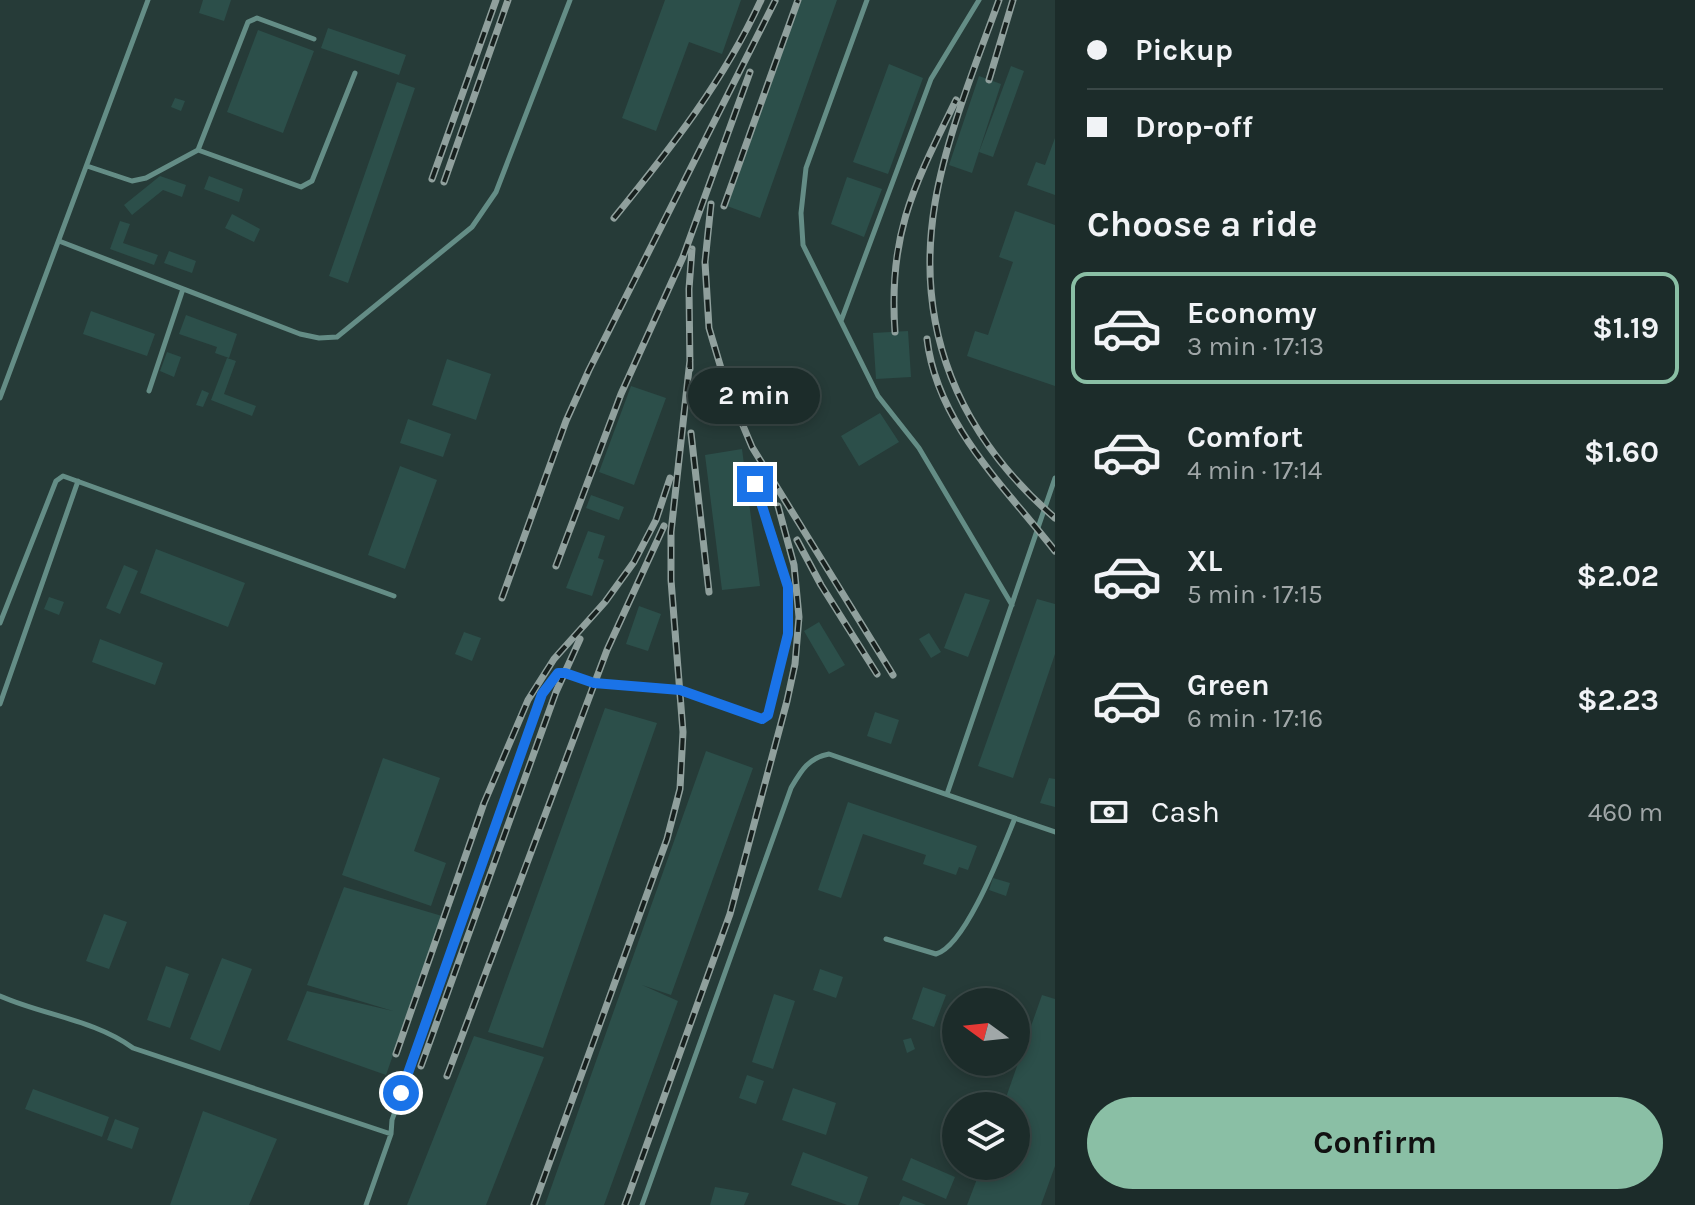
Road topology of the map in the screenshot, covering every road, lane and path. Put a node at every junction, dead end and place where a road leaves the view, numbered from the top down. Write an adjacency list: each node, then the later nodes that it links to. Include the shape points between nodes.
1 (148, 0): 8 (lane)
2 (570, 0): 10 (lane, via 484,211 472,227 350,328 337,337 300,334)
3 (867, 0): 11 (lane, via 806,168 801,213 803,245)
4 (979, 0): 11 (lane, via 931,79)
5 (314, 39): 7 (lane, via 257,18 248,22)
6 (355, 73): 7 (lane, via 312,181 301,187)
7 (198, 150): 8 (lane, via 132,181)
8 (87, 166): 9 (lane)
9 (59, 241): 10 (lane); 13 (lane)
10 (183, 289): 12 (lane)
11 (841, 322): 18 (lane, via 878,396 919,448)
12 (149, 391)
13 (0, 398)
14 (1055, 478): 18 (lane)
15 (78, 481): 17 (lane); 19 (lane, via 63,476 56,481); 20 (lane)
16 (755, 484): 26 (lane, via 788,587 788,634 768,715 762,719 680,690 594,683 558,673 542,694 526,737 419,1039)
17 (394, 596)
18 (1012, 605): 21 (lane)
19 (0, 623)
20 (0, 704)
21 (947, 794): 22 (lane); 28 (lane, via 829,754 804,765 791,788)
22 (1015, 818): 23 (lane); 24 (lane, via 966,925 944,952)
23 (1055, 832)
24 (886, 939)
25 (0, 996): 26 (lane, via 115,1034 133,1048)
26 (391, 1134): 27 (lane)
27 (366, 1205)
28 (642, 1205)

